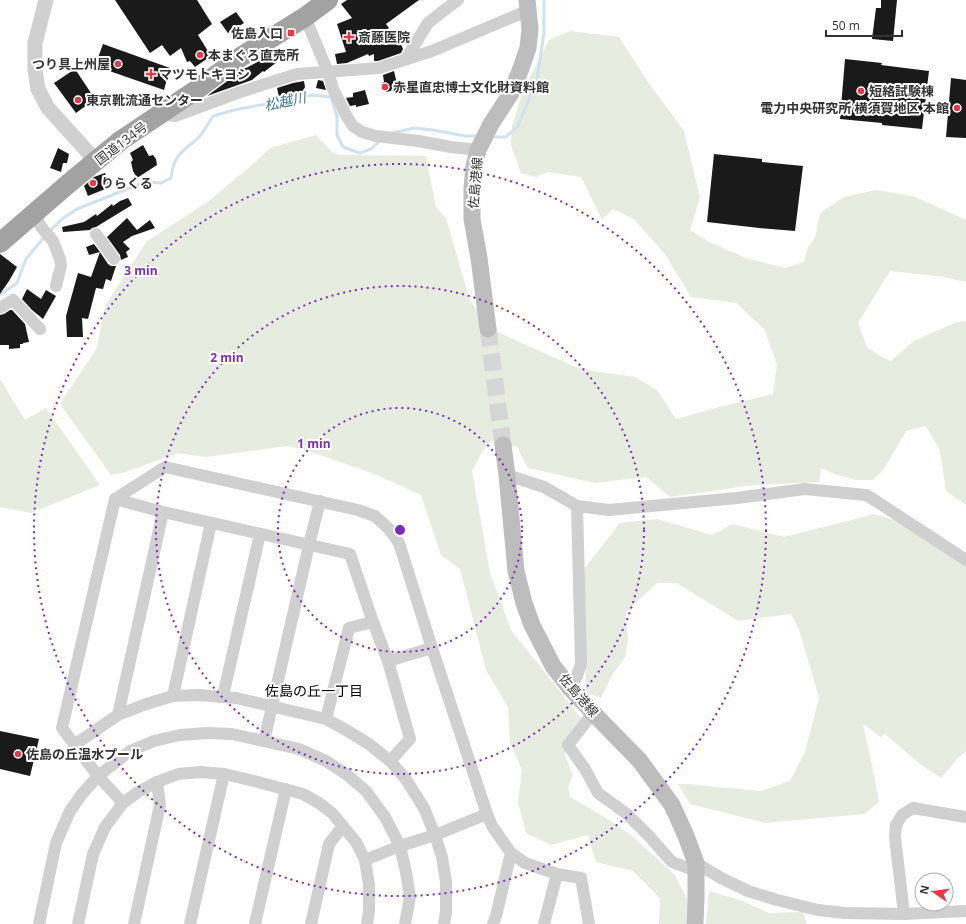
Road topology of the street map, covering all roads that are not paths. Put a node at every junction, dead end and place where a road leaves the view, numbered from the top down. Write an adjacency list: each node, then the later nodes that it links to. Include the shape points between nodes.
1 (46, 0): 10 (street, via 35,43 38,89 48,108)
2 (328, 0): 5 (highway, 国道134号)
3 (458, 0): 6 (street, via 428,23)
4 (528, 5): 6 (street, via 432,51); 9 (main road, 佐島港線, via 528,48 510,93)
5 (305, 16): 7 (street); 8 (highway, 国道134号)
6 (406, 59): 7 (street, via 379,68)
7 (328, 72): 8 (street, via 297,74 175,116); 9 (street, via 333,89 347,117 353,126 362,132 451,147)
8 (159, 114): 10 (highway, 国道134号)
9 (479, 148): 18 (main road, 佐島港線, via 474,166 472,219)
10 (96, 161): 11 (highway, 国道134号)
11 (38, 221): 13 (highway, 国道134号); 15 (street, via 53,242 60,259 61,266)
12 (96, 234): 14 (street)
13 (0, 242)
14 (114, 259)
15 (56, 286)
16 (0, 308): 17 (street, via 13,300)
17 (40, 329)
18 (488, 329)
19 (503, 445): 20 (main road, 佐島港線)
20 (507, 475): 23 (street, via 544,487); 32 (main road, 佐島港線, via 516,570 524,603 544,648)
21 (114, 500): 22 (street, via 165,466); 24 (street); 40 (street, via 62,728)
22 (320, 501): 27 (street); 30 (street, via 375,516 389,529 398,543)
23 (577, 506): 28 (street, via 609,510 805,489 866,495); 32 (street, via 581,664)
24 (163, 512): 25 (street); 37 (street)
25 (211, 523): 26 (street); 33 (street)
26 (260, 534): 27 (street); 34 (street)
27 (309, 545): 29 (street, via 350,554); 35 (street)
28 (966, 560)
29 (373, 622): 31 (street); 38 (street, via 349,628)
30 (432, 648): 31 (street); 47 (street)
31 (388, 662): 41 (street, via 410,739)
32 (570, 688): 36 (main road, 佐島港線)
33 (173, 696): 34 (street); 37 (street)
34 (223, 696): 35 (street)
35 (272, 706): 38 (street); 39 (street)
36 (593, 713): 54 (main road, 佐島港線, via 640,761 672,804); 54 (street, via 568,745 598,793 626,814 672,862)
37 (118, 715): 40 (street)
38 (326, 720): 41 (street, via 369,744)
39 (264, 741): 43 (street, via 232,734 180,735 154,741 130,751); 51 (street, via 299,749 326,761 346,774 366,791 385,817)
40 (74, 745): 43 (street)
41 (390, 761): 50 (street, via 405,778 424,808)
42 (224, 774): 44 (street, via 178,774); 45 (street); 61 (street)
43 (98, 776): 46 (street); 58 (street, via 70,811 56,843)
44 (157, 782): 46 (street); 60 (street, via 160,805)
45 (286, 789): 49 (street, via 303,794 319,803); 62 (street)
46 (123, 803): 59 (street, via 105,827 93,854)
47 (487, 814): 50 (street); 52 (street, via 492,826)
48 (966, 817): 57 (street, via 913,808 902,814 896,825 895,837)
49 (343, 826): 53 (street, via 356,842); 63 (street, via 329,844)
50 (435, 835): 51 (street); 66 (street, via 446,882)
51 (400, 846): 53 (street); 65 (street, via 410,897)
52 (511, 853): 55 (street, via 525,863); 67 (street)
53 (365, 860): 64 (street, via 370,911)
54 (696, 867): 57 (street, via 748,891 818,910); 70 (main road, 佐島港線)
55 (557, 874): 68 (street); 69 (street, via 581,878)
56 (966, 911): 57 (street)
57 (904, 914)
58 (39, 924)
59 (78, 924)
60 (134, 924)
61 (190, 924)
62 (255, 924)
63 (311, 924)
64 (367, 924)
65 (405, 924)
66 (444, 924)
67 (493, 924)
68 (544, 924)
69 (589, 924)
70 (696, 924)

